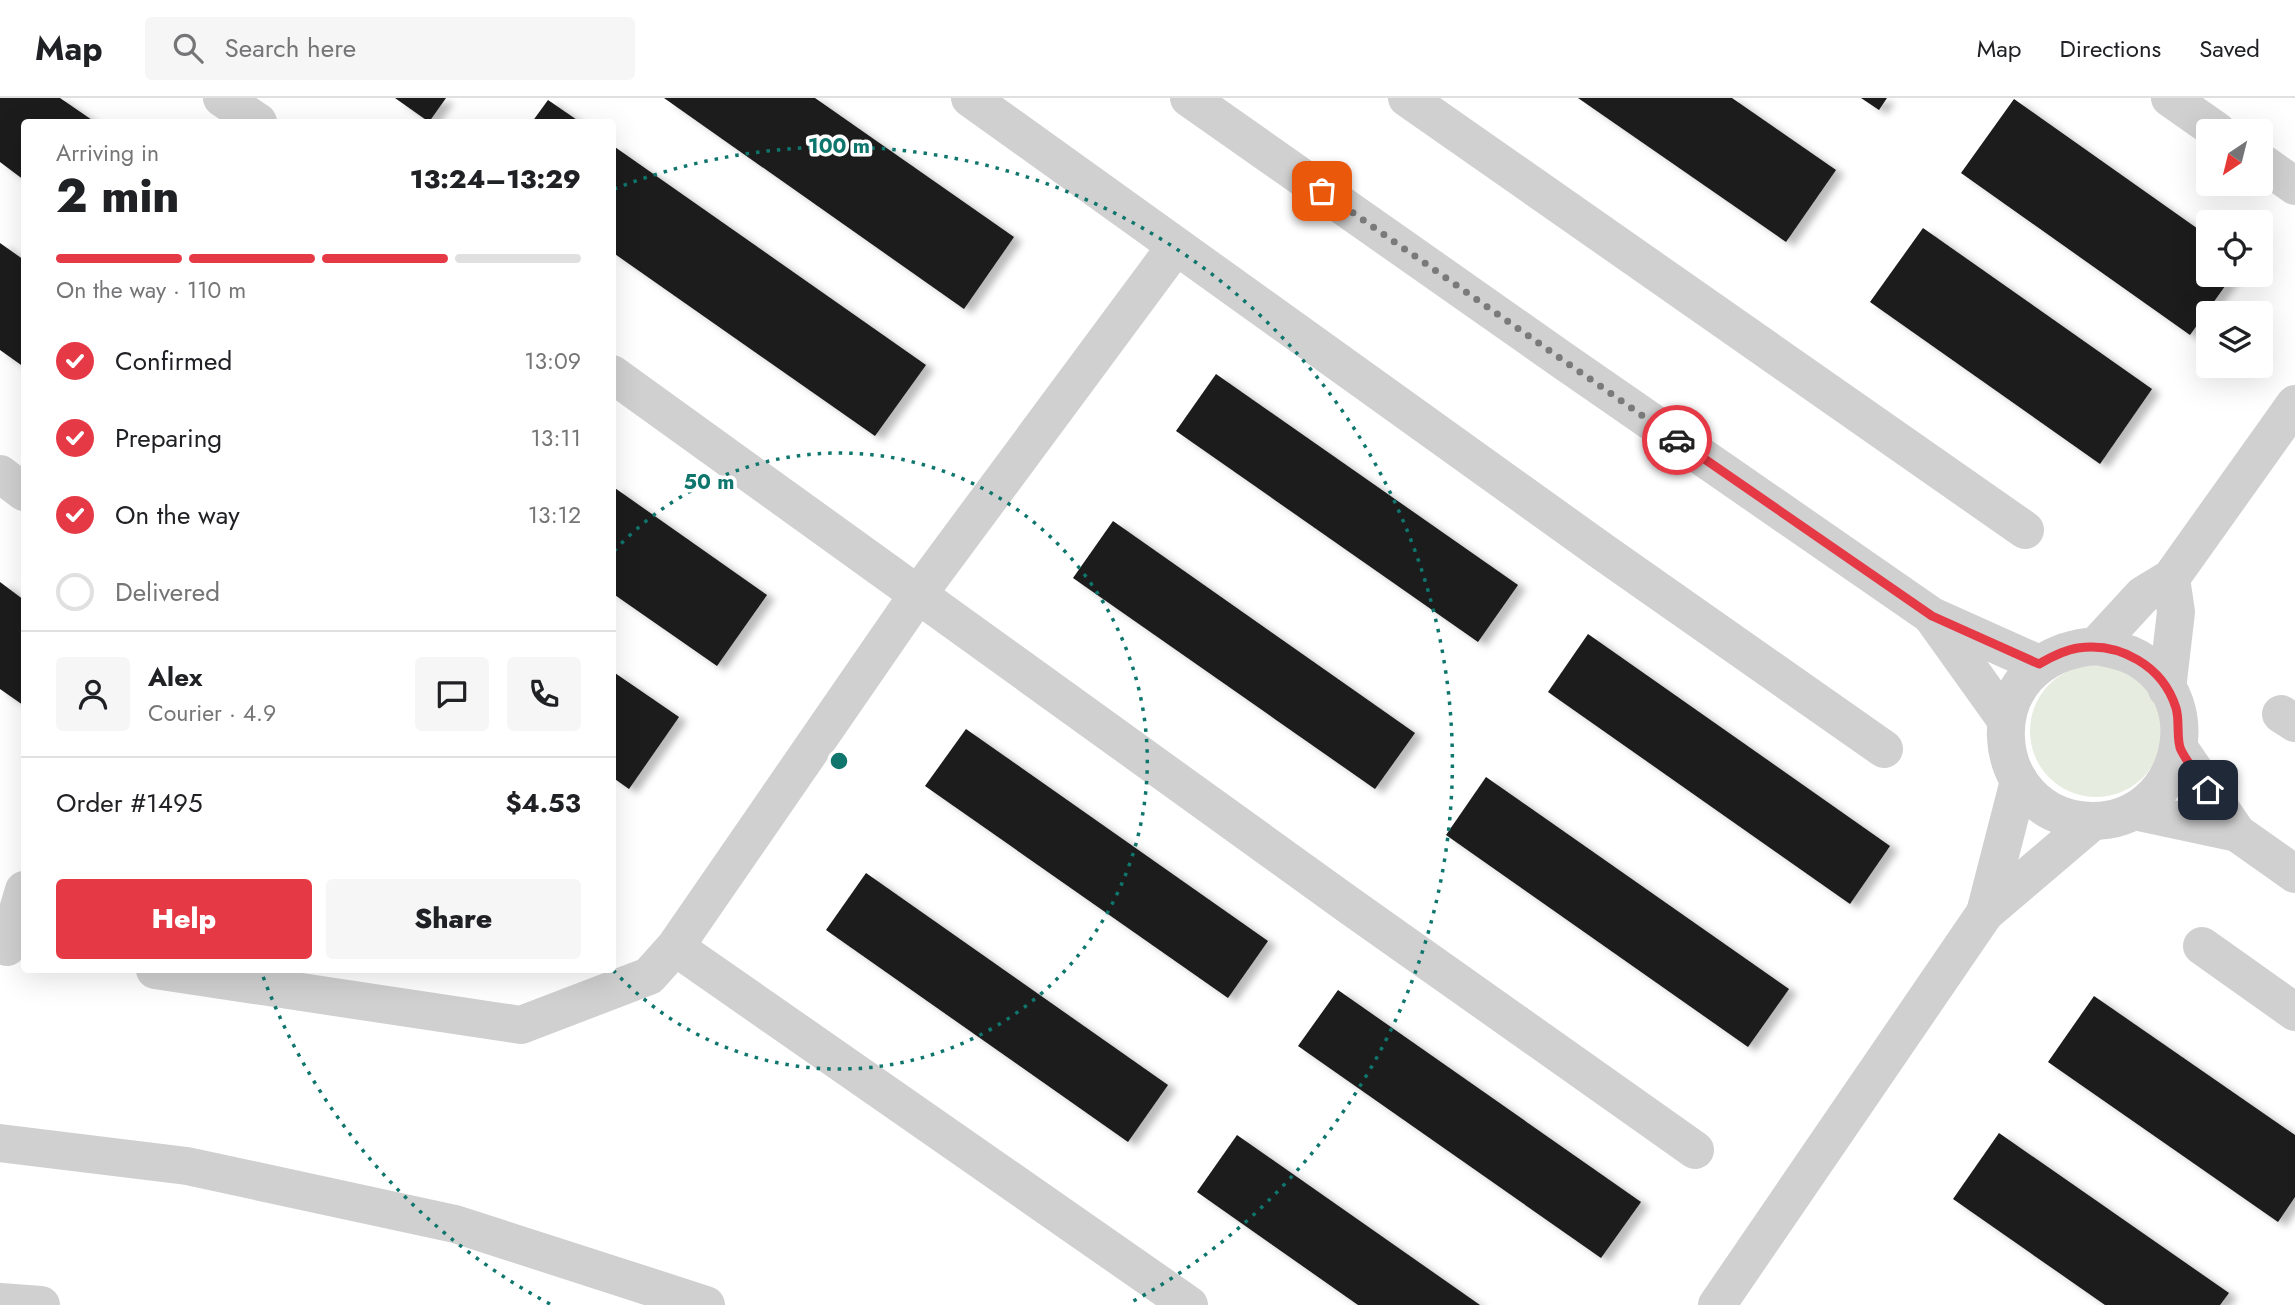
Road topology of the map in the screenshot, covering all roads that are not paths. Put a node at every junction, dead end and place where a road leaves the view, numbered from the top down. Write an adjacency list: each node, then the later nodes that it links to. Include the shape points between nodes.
1 (222, 98): 6 (street)
2 (971, 98): 10 (street)
3 (1189, 98): 18 (street)
4 (1407, 98): 15 (street)
5 (2170, 98): 7 (street)
6 (254, 119)
7 (2200, 119)
8 (2273, 170): 9 (street)
9 (2295, 186)
10 (1176, 246): 17 (street); 24 (street)
11 (616, 377): 17 (street)
12 (2295, 404): 16 (street)
13 (0, 474): 14 (street)
14 (21, 490)
15 (2025, 530)
16 (2171, 578): 19 (street, via 2143,595); 21 (street, via 2176,612)
17 (919, 593): 33 (street); 38 (street)
18 (1932, 616): 20 (street); 22 (street)
19 (2096, 646): 20 (street, via 2057,654); 21 (street, via 2138,659)
20 (2039, 664): 22 (street, via 2012,699)
21 (2168, 689): 23 (street, via 2180,727)
22 (2006, 720): 25 (street, via 2010,762)
23 (2179, 748): 26 (street, via 2164,784); 28 (street)
24 (1884, 749)
25 (2019, 781): 27 (street, via 2051,810); 31 (street)
26 (2134, 811): 27 (street); 28 (street)
27 (2093, 821): 31 (street)
28 (2237, 833): 29 (street)
29 (2295, 874)
30 (21, 902): 34 (street)
31 (1985, 913): 43 (street)
32 (2202, 946): 36 (street)
33 (675, 947): 35 (street, via 649,976 521,1026); 42 (street)
34 (10, 948)
35 (175, 973)
36 (2295, 1012)
37 (0, 1143): 41 (street, via 187,1166 456,1224)
38 (1695, 1150)
39 (0, 1301): 40 (street)
40 (41, 1305)
41 (706, 1305)
42 (1189, 1305)
43 (1717, 1305)

